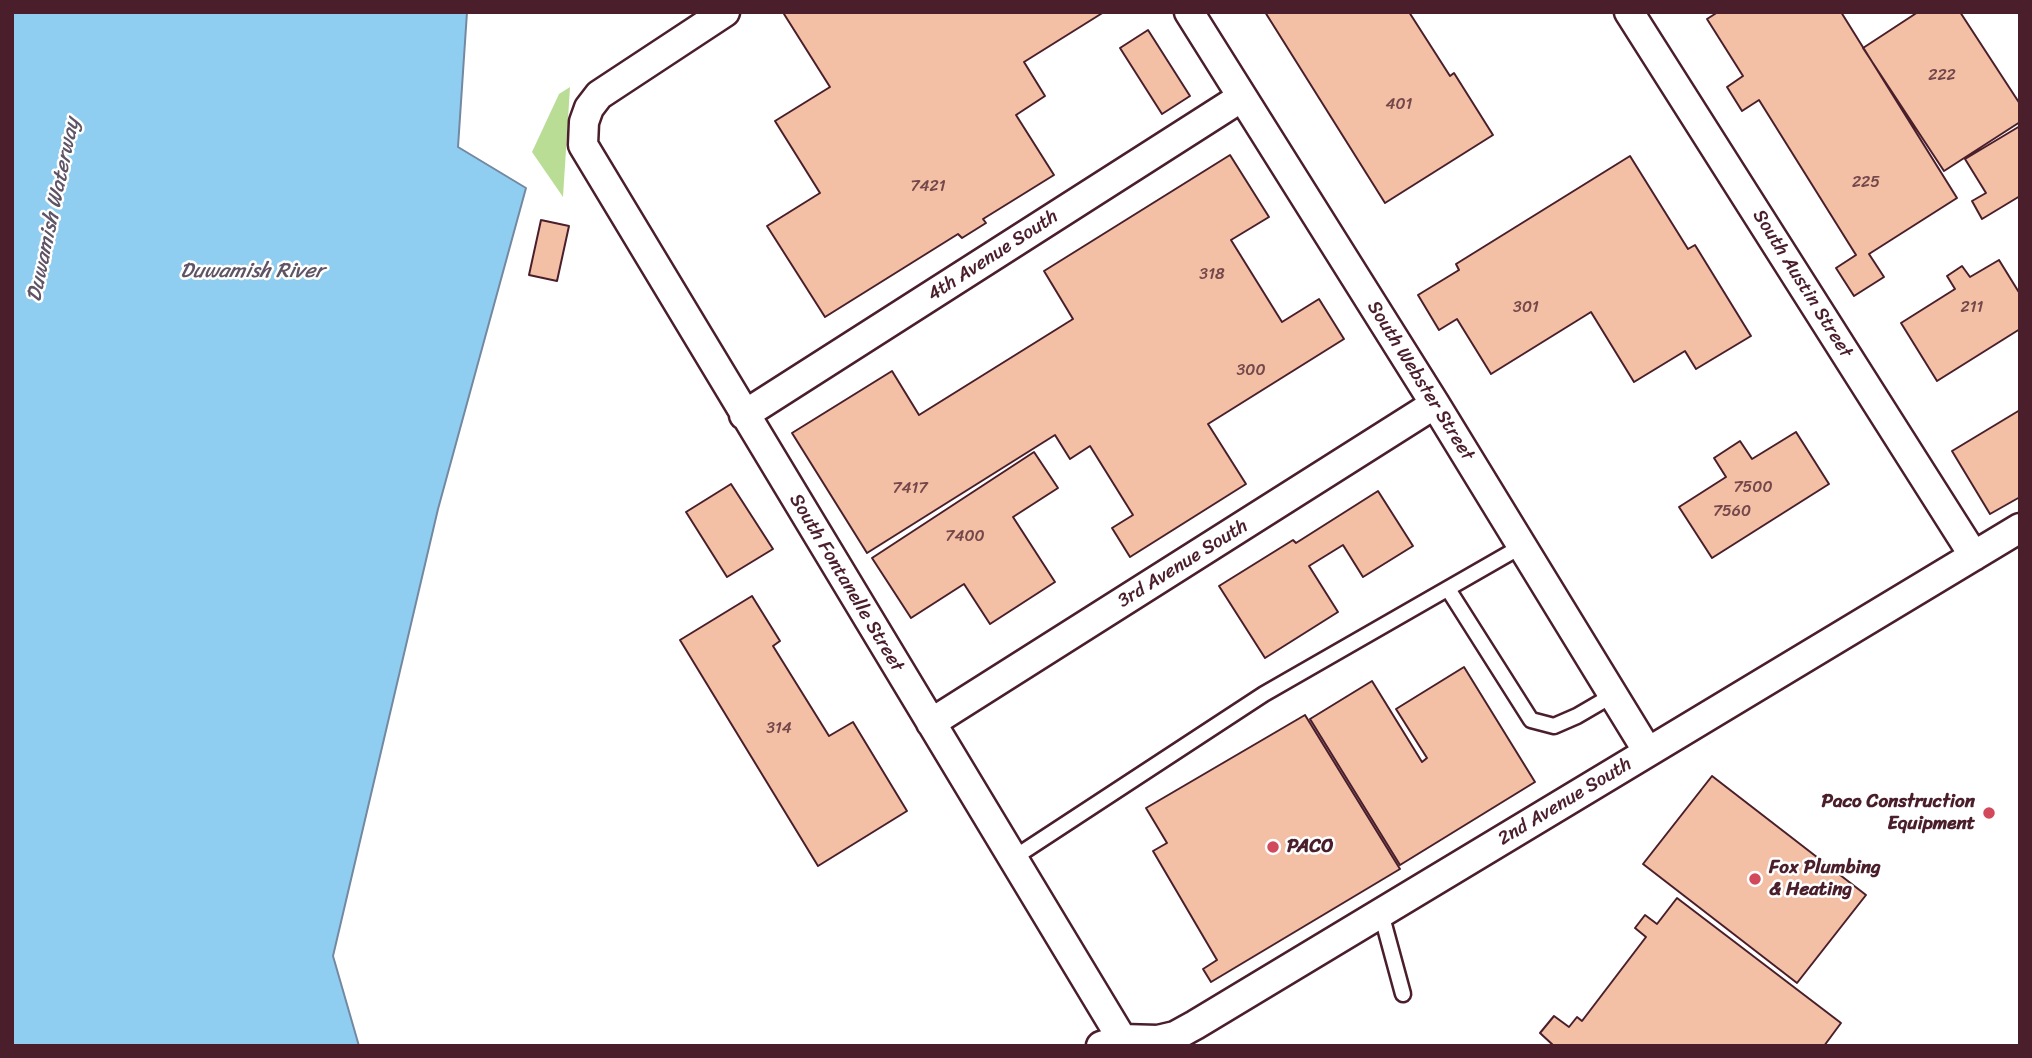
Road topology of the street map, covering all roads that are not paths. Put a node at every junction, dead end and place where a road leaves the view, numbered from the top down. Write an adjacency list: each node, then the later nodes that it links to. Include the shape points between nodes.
1 (725, 12): 6 (street, South Fontanelle Street, via 598,95 584,122 583,145)
2 (1189, 12): 4 (street, South Webster Street)
3 (1629, 12): 9 (street, South Austin Street)
4 (1242, 97): 5 (street, South Webster Street); 6 (street, 4th Avenue South)
5 (1435, 404): 8 (street, South Webster Street); 12 (street, 3rd Avenue South)
6 (744, 415): 12 (street, South Fontanelle Street)
7 (2020, 528): 9 (street, 2nd Avenue South)
8 (1522, 546): 10 (lane); 11 (street, South Webster Street)
9 (1974, 556): 13 (street, 2nd Avenue South)
10 (1448, 589): 11 (lane, via 1531,720 1553,726); 14 (lane, via 1264,694)
11 (1613, 695): 13 (street, South Webster Street)
12 (931, 723): 14 (street, South Fontanelle Street)
13 (1648, 752): 15 (street, 2nd Avenue South)
14 (1012, 859): 17 (street, South Fontanelle Street)
15 (1381, 913): 16 (lane); 17 (street, 2nd Avenue South, via 1175,1036)
16 (1403, 993)
17 (1112, 1042)

